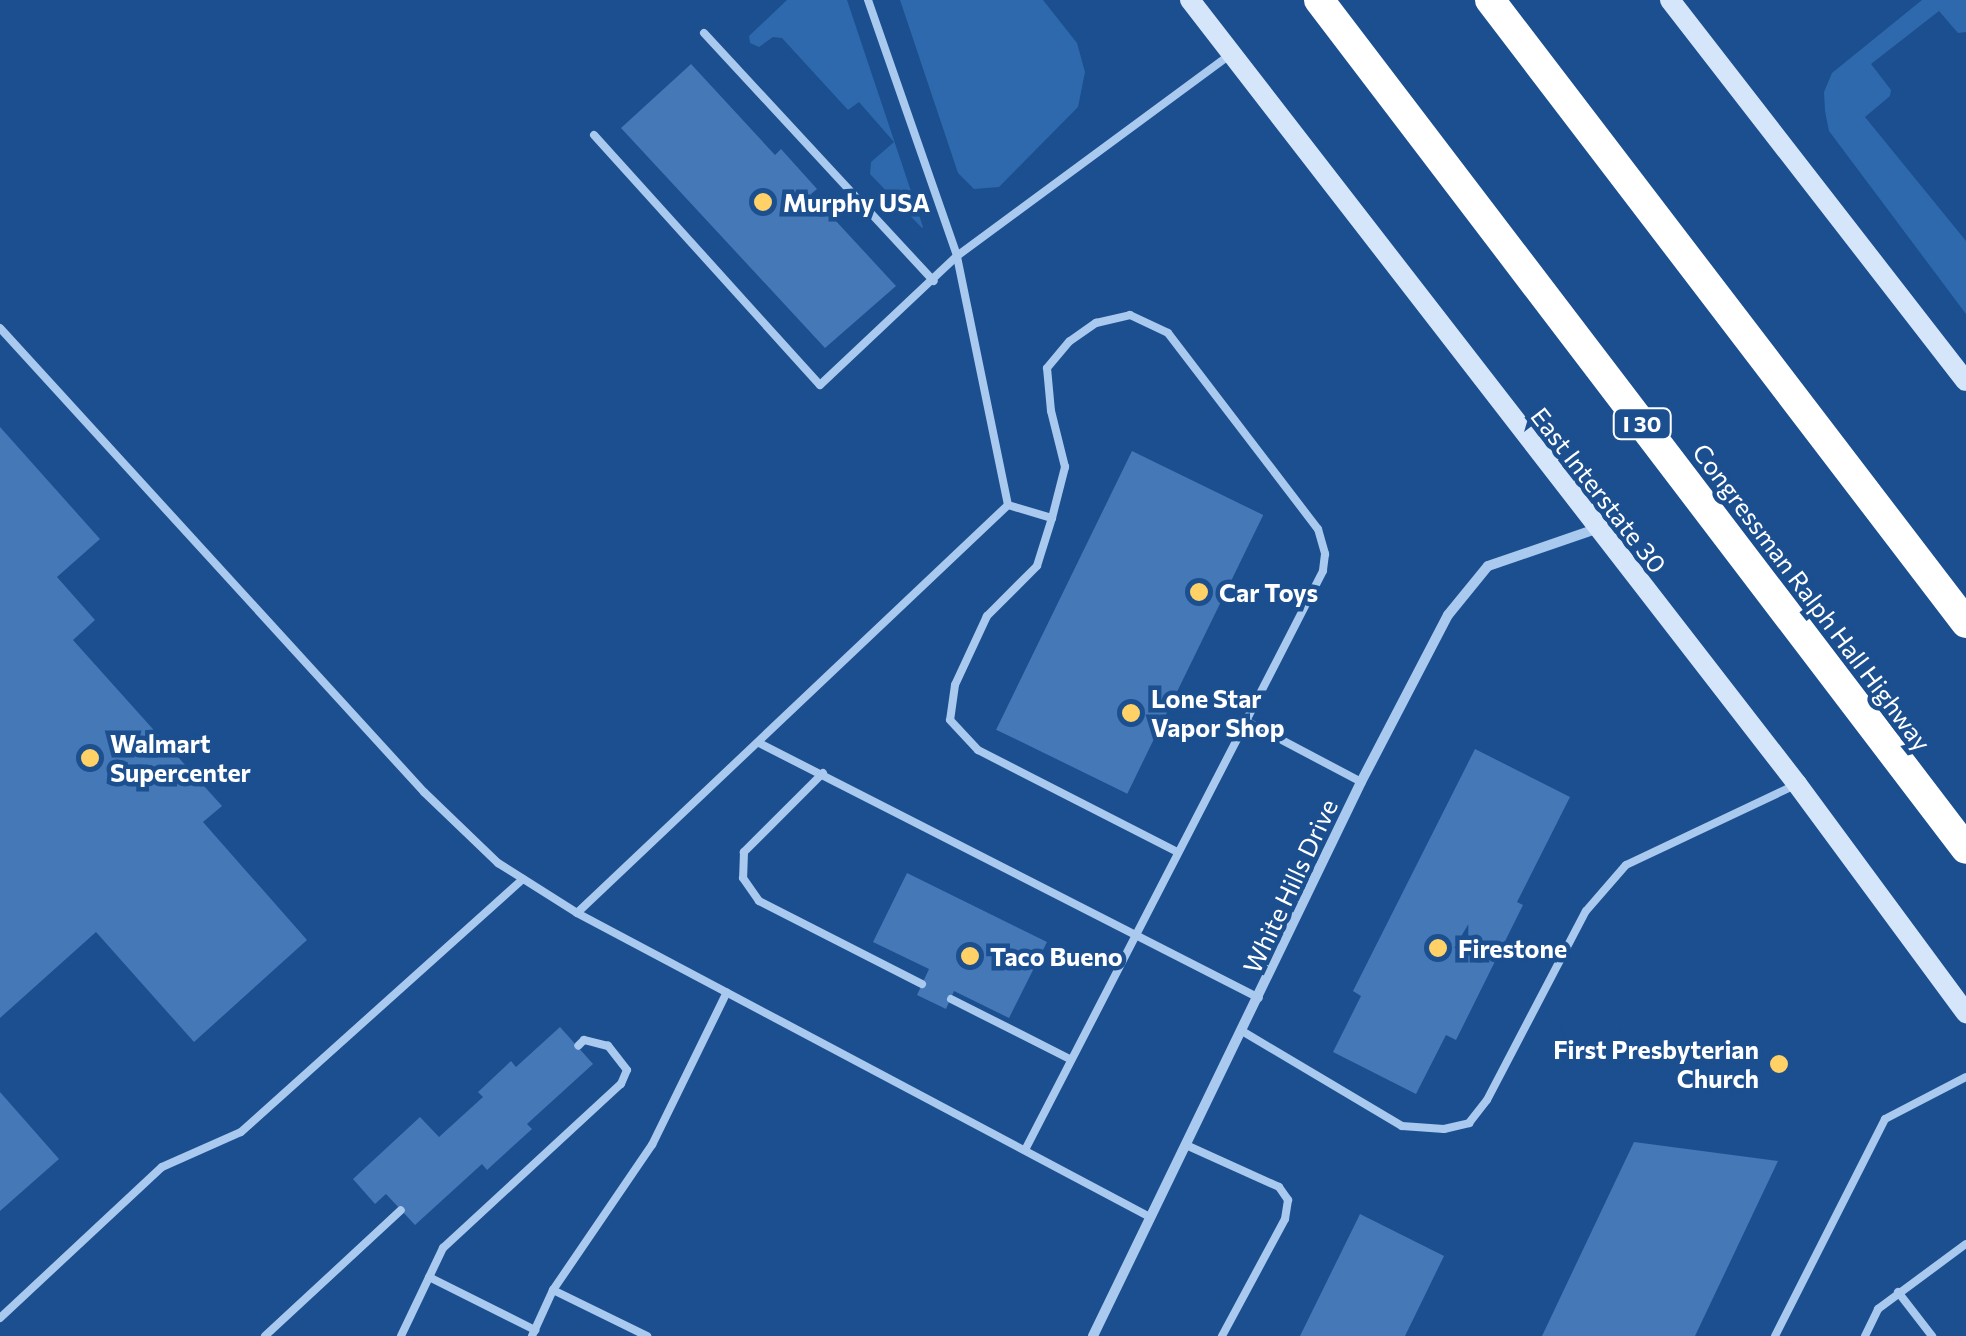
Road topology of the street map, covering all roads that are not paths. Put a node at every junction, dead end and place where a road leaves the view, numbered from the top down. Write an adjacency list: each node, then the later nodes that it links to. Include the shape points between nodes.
1 (868, 0): 9 (lane)
2 (1190, 0): 7 (main road, East Interstate 30)
3 (1319, 0): 22 (highway, Congressman Ralph Hall Highway / I 30)
4 (1490, 0): 16 (highway)
5 (1670, 0): 12 (main road)
6 (704, 34): 10 (lane)
7 (1231, 54): 9 (lane); 15 (main road, East Interstate 30)
8 (594, 135): 10 (lane, via 820,385)
9 (957, 256): 10 (lane); 13 (lane)
10 (934, 281)
11 (0, 328): 24 (lane, via 424,792 474,843)
12 (1966, 381)
13 (1008, 505): 14 (lane); 18 (lane)
14 (1052, 518): 17 (lane, via 1065,467 1047,368 1096,323 1130,315 1168,334 1318,530 1324,554 1323,571); 23 (lane, via 1037,566 987,616 955,686 950,720 978,750)
15 (1596, 528): 20 (street, White Hills Drive, via 1488,566 1467,587); 21 (main road, East Interstate 30)
16 (1966, 623)
17 (1246, 722): 20 (lane); 23 (lane)
18 (759, 742): 19 (lane); 25 (lane)
19 (822, 773): 26 (lane); 27 (lane, via 744,852 742,878 759,901)
20 (1361, 782): 30 (street, White Hills Drive)
21 (1797, 784): 31 (main road, East Interstate 30); 32 (lane, via 1626,865 1586,911 1469,1122 1444,1129 1402,1126)
22 (1966, 849)
23 (1177, 852): 26 (lane)
24 (523, 879): 25 (lane); 44 (lane, via 240,1132 162,1167)
25 (576, 913): 28 (lane)
26 (1135, 933): 30 (lane); 34 (lane)
27 (922, 984)
28 (727, 992): 37 (lane); 42 (lane, via 652,1145)
29 (951, 998): 34 (lane)
30 (1259, 998): 32 (street, White Hills Drive)
31 (1966, 1013)
32 (1242, 1031): 36 (street, White Hills Drive)
33 (578, 1046): 41 (lane, via 584,1040 608,1046 628,1070 621,1084 443,1248)
34 (1070, 1059): 37 (lane)
35 (1966, 1077): 51 (lane, via 1885,1118)
36 (1186, 1145): 39 (street, White Hills Drive); 50 (lane, via 1280,1187 1288,1200 1285,1219)
37 (1025, 1150): 39 (lane)
38 (401, 1210): 46 (lane)
39 (1150, 1217): 49 (street, White Hills Drive)
40 (1966, 1244): 43 (lane)
41 (429, 1277): 45 (lane); 47 (lane)
42 (554, 1290): 45 (lane); 48 (lane)
43 (1898, 1292): 52 (lane, via 1878,1309); 53 (lane)
44 (0, 1318)
45 (534, 1333)
46 (264, 1336)
47 (401, 1336)
48 (647, 1336)
49 (1093, 1336)
50 (1222, 1336)
51 (1775, 1336)
52 (1865, 1336)
53 (1932, 1336)

